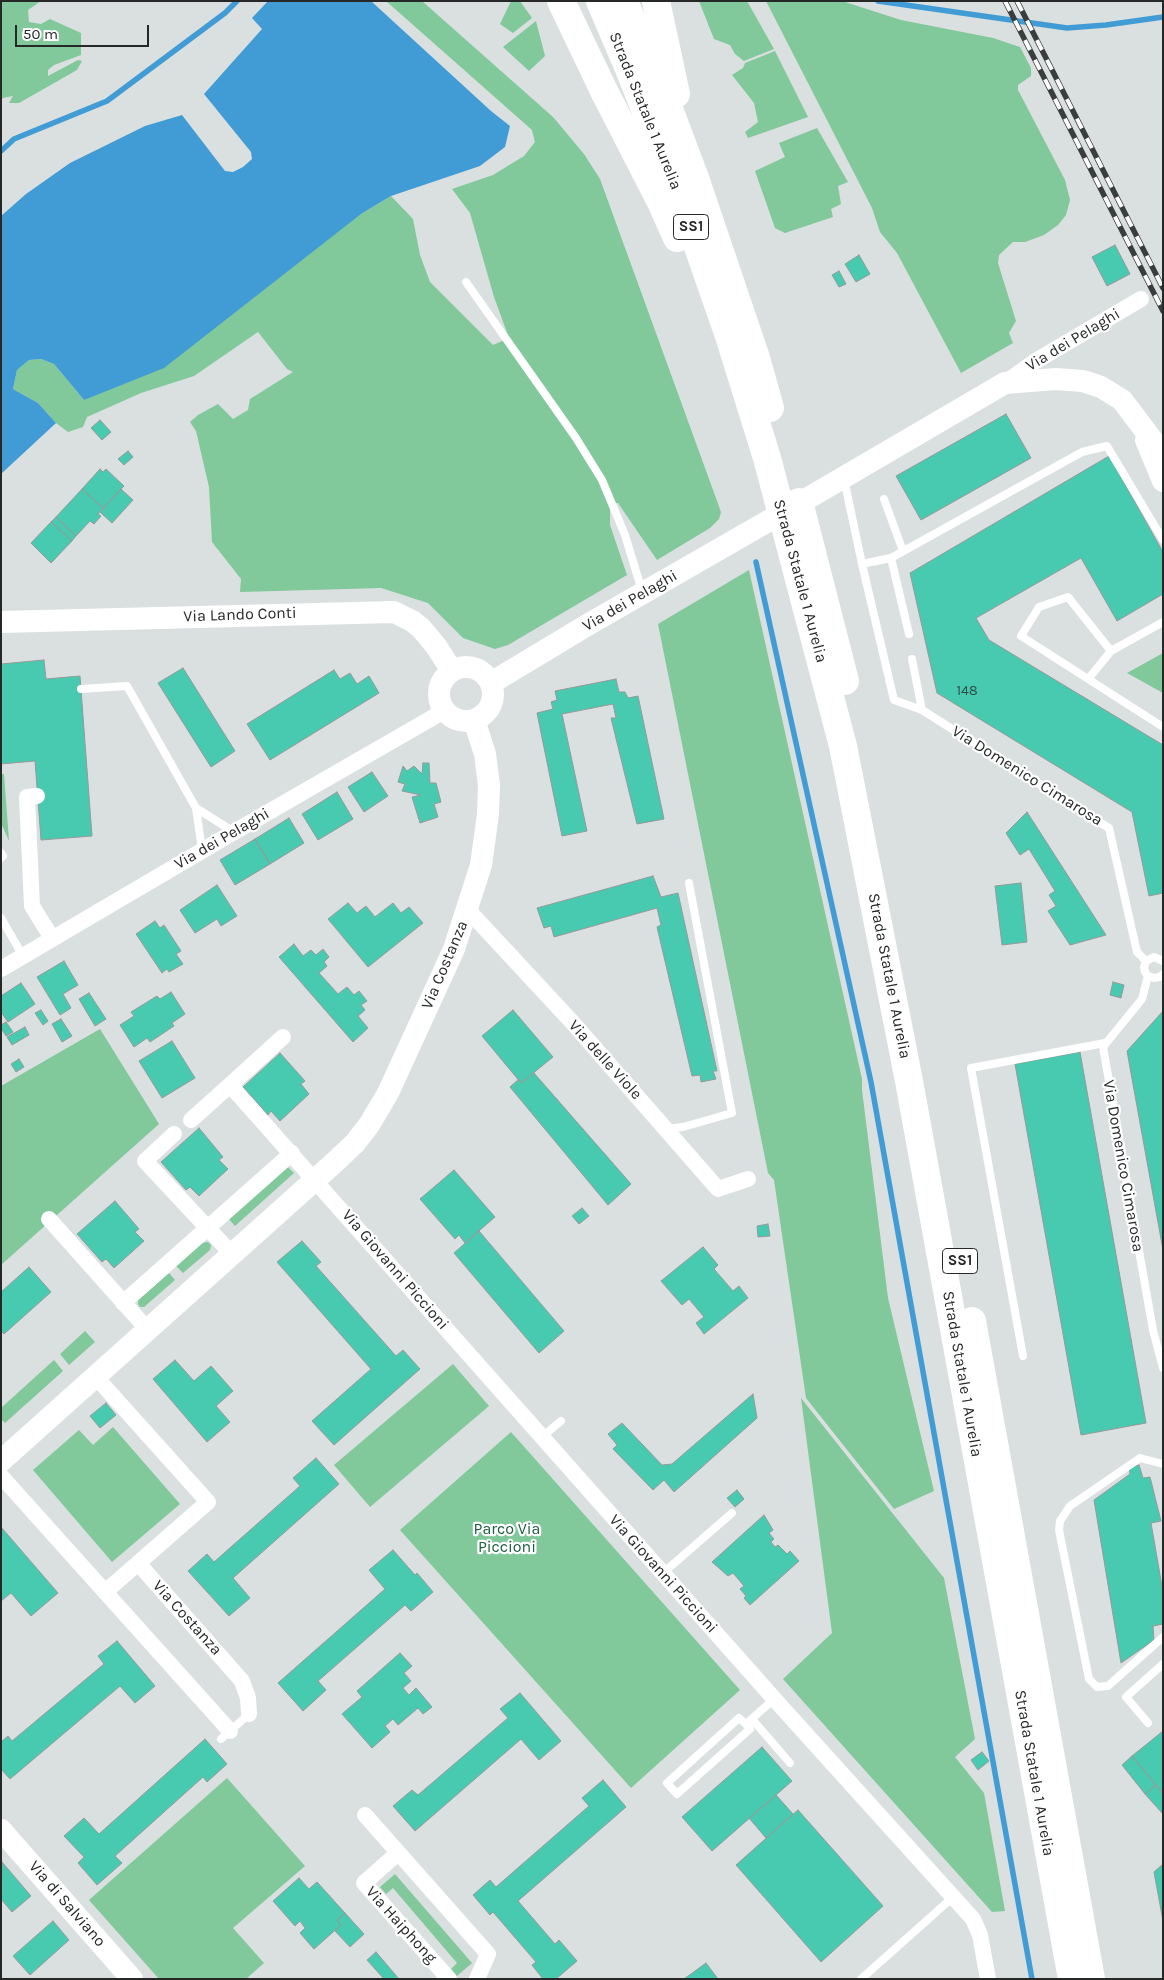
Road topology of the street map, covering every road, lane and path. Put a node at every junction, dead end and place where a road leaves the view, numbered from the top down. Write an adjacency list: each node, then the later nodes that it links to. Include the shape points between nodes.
1 (561, 1): 8 (highway, via 661,202 703,297)
2 (600, 1): 8 (highway, Strada Statale 1 Aurelia / SS1, via 682,204)
3 (624, 1): 5 (highway, Strada Statale 1 Aurelia / SS1)
4 (656, 1): 5 (highway)
5 (695, 178): 12 (highway, Strada Statale 1 Aurelia / SS1, via 756,358)
6 (466, 282): 23 (lane, via 602,480 625,534)
7 (1141, 299): 9 (street, Via dei Pelaghi, via 1034,362)
8 (730, 339): 12 (highway, Strada Statale 1 Aurelia / SS1)
9 (1005, 383): 10 (street, Via dei Pelaghi, via 1056,379 1093,384 1122,400); 13 (street, Via dei Pelaghi)
10 (1141, 425): 11 (street, Via dei Pelaghi); 14 (street, Via dei Pelaghi)
11 (1163, 454)
12 (776, 456): 19 (highway, Strada Statale 1 Aurelia / SS1)
13 (844, 477): 15 (street, Via dei Pelaghi); 22 (lane)
14 (1163, 481)
15 (810, 497)
16 (884, 500): 20 (lane)
17 (770, 520): 23 (street, Via dei Pelaghi)
18 (1163, 540): 20 (lane, via 1107,446 1082,452)
19 (802, 550): 95 (highway, Strada Statale 1 Aurelia / SS1, via 883,945); 96 (highway, Strada Statale 1 Aurelia / SS1, via 856,725 884,851)
20 (903, 551): 21 (lane)
21 (891, 558): 22 (lane); 26 (lane)
22 (862, 564): 34 (lane, Via Domenico Cimarosa, via 894,700)
23 (643, 593): 31 (street, Via dei Pelaghi)
24 (1, 622): 29 (street, Via Lando Conti, via 394,612 421,628)
25 (1163, 622): 27 (lane)
26 (909, 634)
27 (1110, 651): 30 (lane); 30 (lane, via 1068,597 1039,608 1020,636)
28 (912, 659): 34 (lane)
29 (452, 671): 31 (street, via 476,669); 33 (street, via 440,689)
30 (1089, 678): 36 (lane)
31 (491, 683): 35 (street, via 493,698 490,708)
32 (81, 689): 38 (lane, via 127,686)
33 (444, 710): 35 (street, via 458,720); 39 (street, Via dei Pelaghi)
34 (922, 710): 47 (lane, Via Domenico Cimarosa, via 1109,828 1138,952)
35 (474, 720): 44 (street, Via Costanza, via 485,754 489,785 481,865)
36 (1163, 727)
37 (37, 796): 46 (street, via 27,797 33,814 32,906)
38 (196, 808): 39 (lane); 40 (lane)
39 (234, 832): 40 (street, Via dei Pelaghi)
40 (202, 850): 46 (street, Via dei Pelaghi)
41 (1, 853): 42 (lane)
42 (1, 858)
43 (689, 883): 56 (lane, via 732,1113)
44 (468, 910): 56 (street, Via delle Viole); 60 (street, Via Costanza, via 454,950 388,1093 355,1143)
45 (1, 918): 49 (lane)
46 (52, 938): 49 (street, Via dei Pelaghi)
47 (1146, 961): 48 (lane, via 1154,957); 51 (lane, Via Domenico Cimarosa, via 1144,967)
48 (1163, 961)
49 (13, 962)
50 (1163, 974): 51 (lane, via 1154,978)
51 (1148, 976): 53 (lane, Via Domenico Cimarosa, via 1142,1000)
52 (283, 1037): 54 (street)
53 (1105, 1043): 66 (lane, via 971,1068); 67 (lane, Via Domenico Cimarosa, via 1103,1047 1152,1330)
54 (230, 1085): 55 (street); 58 (street)
55 (191, 1120)
56 (666, 1129): 59 (street, Via delle Viole, via 718,1189)
57 (174, 1134): 62 (street, via 145,1160)
58 (292, 1153): 60 (street); 62 (street)
59 (748, 1179)
60 (316, 1180): 63 (street, Via Costanza); 70 (street, Via Giovanni Piccioni)
61 (49, 1218): 64 (street)
62 (208, 1228): 63 (street); 64 (street)
63 (232, 1254): 65 (street, Via Costanza)
64 (123, 1303): 65 (street)
65 (148, 1330): 68 (street, Via Costanza)
66 (1023, 1356)
67 (1163, 1368)
68 (96, 1376): 71 (street, Via Costanza); 75 (street, via 208,1502)
69 (561, 1421): 70 (lane)
70 (542, 1437): 76 (street, Via Giovanni Piccioni)
71 (1, 1461)
72 (1163, 1464): 78 (lane, via 1140,1458 1070,1506 1060,1521 1059,1530 1089,1679 1097,1687 1108,1686)
73 (1, 1476): 77 (street)
74 (732, 1513): 76 (lane)
75 (138, 1563): 77 (street); 81 (street, Via Costanza, via 242,1681)
76 (663, 1573): 80 (street, Via Giovanni Piccioni)
77 (105, 1592): 84 (street)
78 (1163, 1637)
79 (1163, 1664): 83 (lane, via 1126,1697)
80 (774, 1699): 82 (lane); 89 (street, Via Giovanni Piccioni)
81 (250, 1714): 84 (lane)
82 (749, 1722): 82 (lane, via 739,1718 667,1783 677,1794 750,1729); 85 (lane)
83 (1148, 1723)
84 (225, 1735)
85 (790, 1763)
86 (365, 1815): 88 (street)
87 (1, 1830): 90 (street, Via di Salviano)
88 (398, 1853): 91 (street, Via Haiphong, via 364,1883); 92 (street, via 488,1954)
89 (952, 1898): 93 (lane); 94 (street, Via Giovanni Piccioni, via 977,1926)
90 (132, 1979)
91 (449, 1979)
92 (477, 1979)
93 (861, 1979)
94 (988, 1979)
95 (1072, 1979)
96 (1092, 1979)

